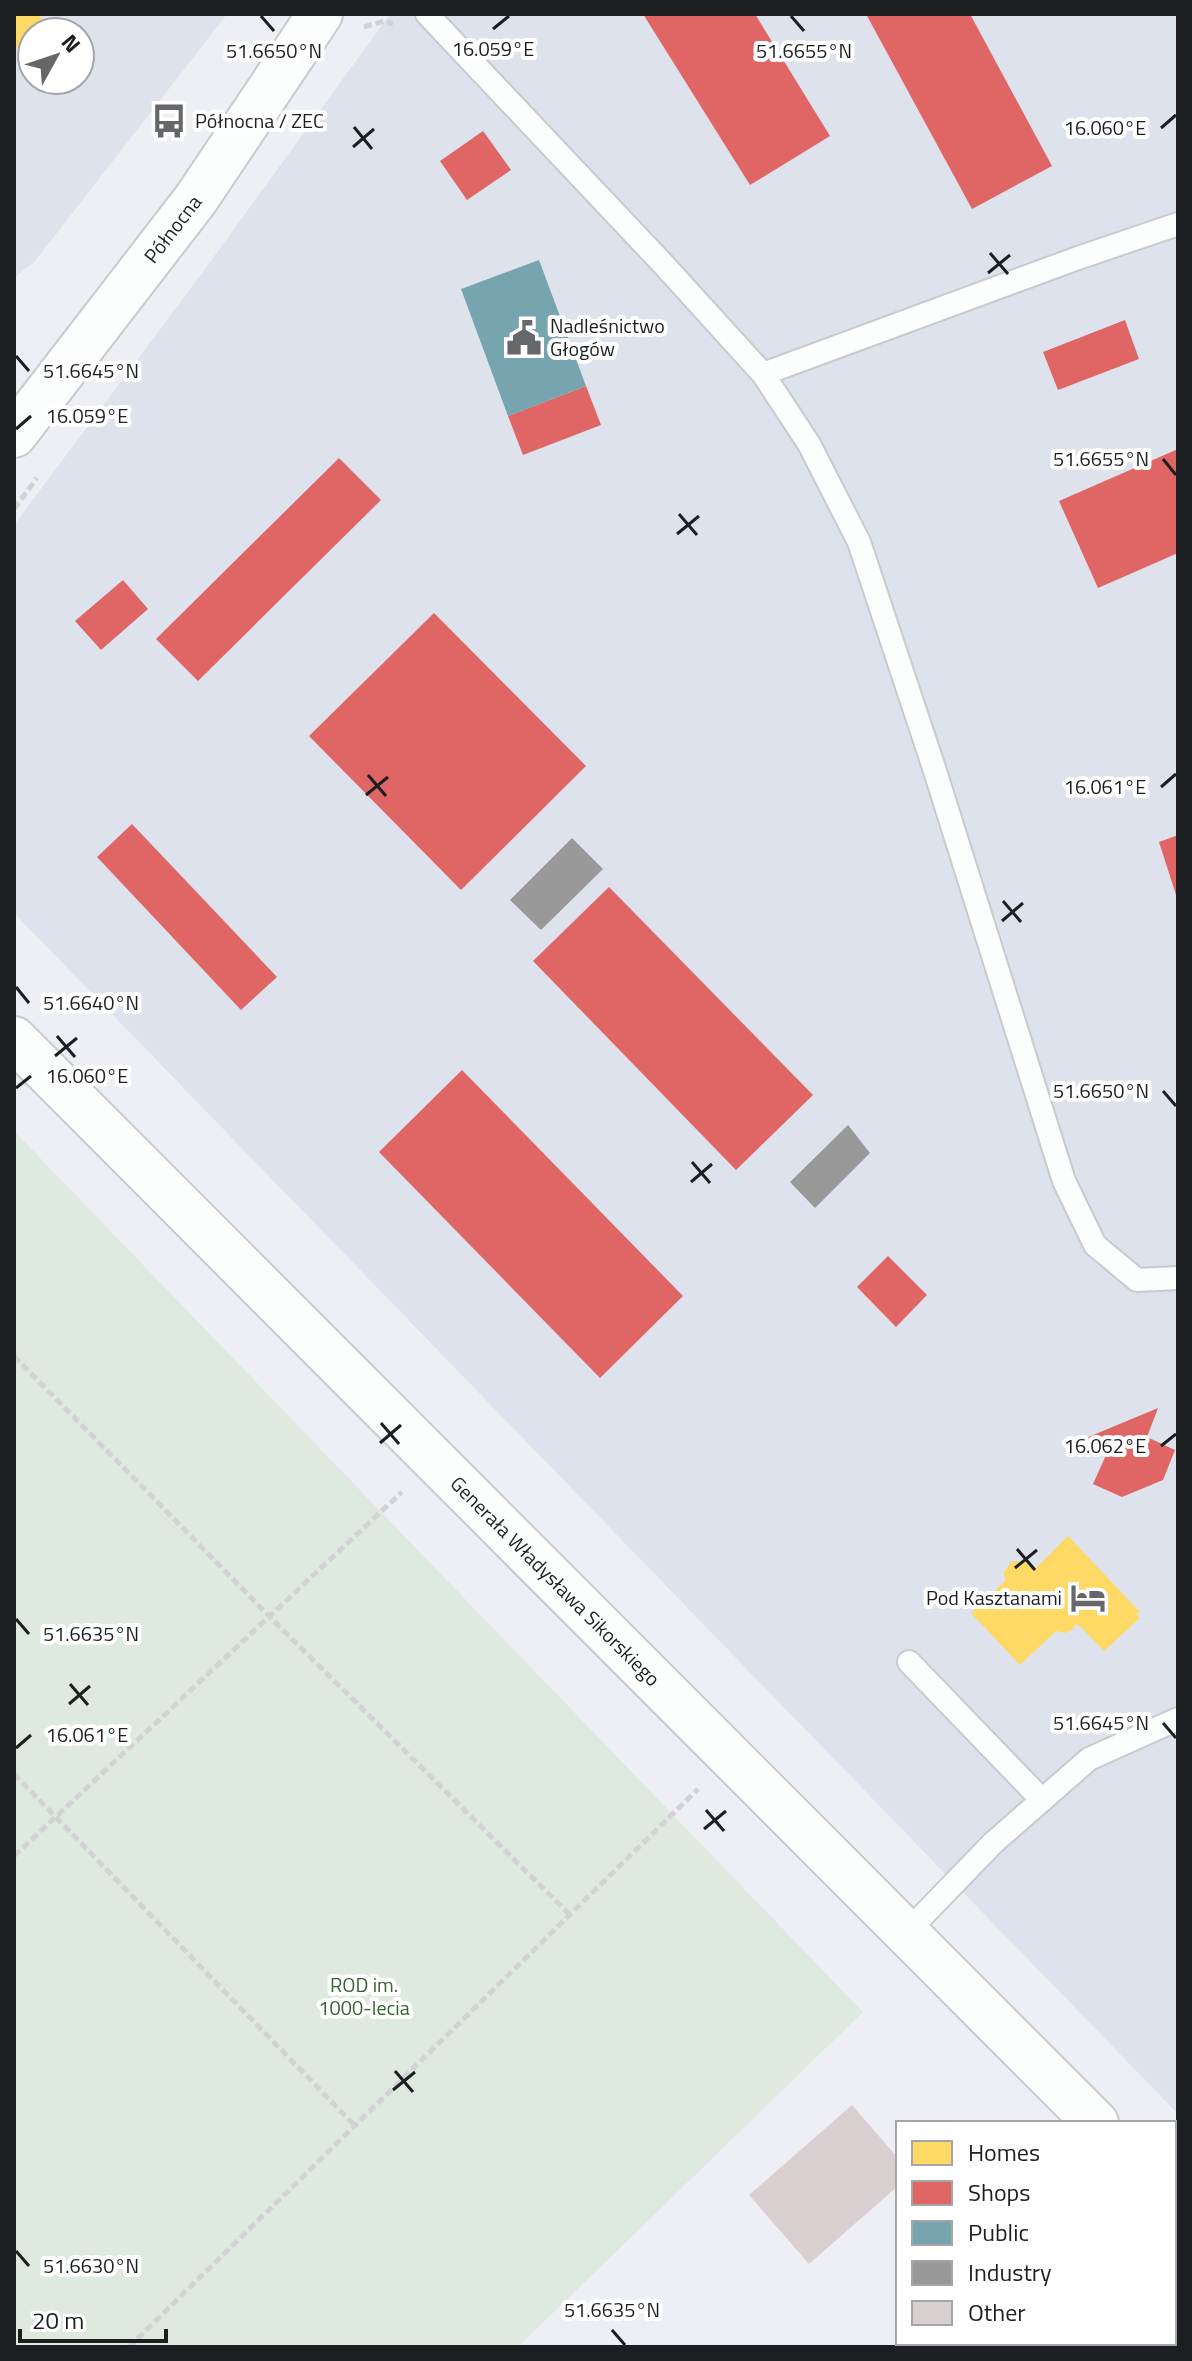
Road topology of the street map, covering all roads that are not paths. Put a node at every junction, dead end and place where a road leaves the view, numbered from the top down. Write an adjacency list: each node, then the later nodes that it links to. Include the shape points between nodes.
1 (320, 14): 5 (street, Północna, via 196,199)
2 (427, 14): 4 (lane)
3 (1178, 224): 4 (lane)
4 (763, 374): 7 (lane, via 809,444 859,542 1064,1181 1095,1245 1137,1280)
5 (15, 429)
6 (14, 1039): 11 (street, Generała Władysława Sikorskiego)
7 (1178, 1278)
8 (909, 1662): 10 (lane)
9 (1178, 1719): 10 (lane, via 1089,1759)
10 (1042, 1800): 11 (lane)
11 (905, 1934): 12 (street, Generała Władysława Sikorskiego)
12 (1094, 2121)

